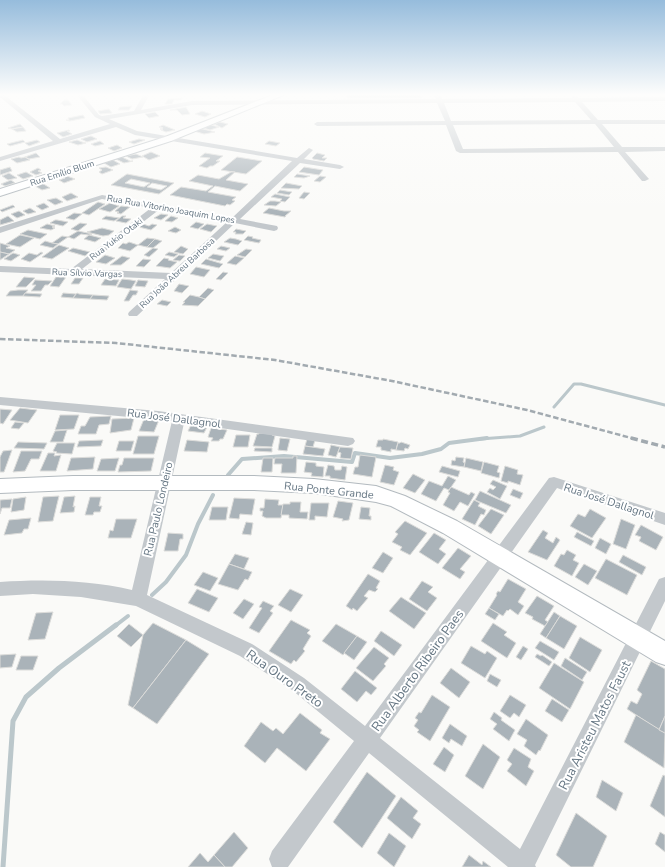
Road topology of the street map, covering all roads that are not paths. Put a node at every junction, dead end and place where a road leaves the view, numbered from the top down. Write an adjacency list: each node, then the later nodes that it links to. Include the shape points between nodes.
1 (50, 134): 8 (street)
2 (84, 134): 8 (street)
3 (144, 134): 7 (street)
4 (179, 134): 7 (main road, Rua Emílio Blum)
5 (454, 134): 9 (street, via 460,151)
6 (608, 134): 9 (street)
7 (168, 139): 13 (street); 16 (main road, Rua Emílio Blum)
8 (59, 142): 12 (street)
9 (620, 149): 10 (street); 15 (street)
10 (665, 149)
11 (309, 150): 13 (street, Rua João Abreu Barbosa)
12 (0, 159)
13 (298, 161): 14 (street); 18 (street, Rua João Abreu Barbosa)
14 (340, 168)
15 (645, 179)
16 (0, 193)
17 (158, 206): 18 (street, Rua Rua Vitorino Joaquim Lopes); 20 (street, Rua Rua Vitorino Joaquim Lopes, via 102,197); 22 (street, Rua Yukio Otaki)
18 (234, 220): 19 (street, Rua Rua Vitorino Joaquim Lopes); 23 (street, Rua João Abreu Barbosa)
19 (274, 228)
20 (0, 230)
21 (0, 269): 22 (street, Rua Sílvio Vargas)
22 (73, 272): 23 (street, Rua Sílvio Vargas)
23 (173, 276): 24 (street, Rua João Abreu Barbosa)
24 (133, 314)
25 (0, 401): 26 (street, Rua José Dallagnol)
26 (179, 418): 27 (street, Rua José Dallagnol); 28 (street, Rua Paulo Londeiro)
27 (348, 442)
28 (164, 482): 30 (main road, Rua Ponte Grande); 32 (main road, Rua Ponte Grande, via 314,486 376,494 422,512); 35 (street, Rua Paulo Londeiro)
29 (554, 482): 31 (street, Rua José Dallagnol); 32 (street, Rua Alberto Ribeiro Paes)
30 (0, 486)
31 (665, 519)
32 (500, 556): 36 (main road, Rua Ponte Grande); 38 (street, Rua Alberto Ribeiro Paes)
33 (665, 584): 36 (street, Rua Aristeu Matos Faust)
34 (0, 589): 35 (street, Rua Ouro Preto, via 33,587 81,590)
35 (138, 599): 38 (street, Rua Ouro Preto, via 246,650 274,667)
36 (638, 638): 37 (main road, Rua Ponte Grande); 40 (street, Rua Aristeu Matos Faust)
37 (665, 654)
38 (367, 739): 39 (street, Rua Alberto Ribeiro Paes); 40 (street, Rua Ouro Preto)
39 (280, 859)
40 (524, 867)

